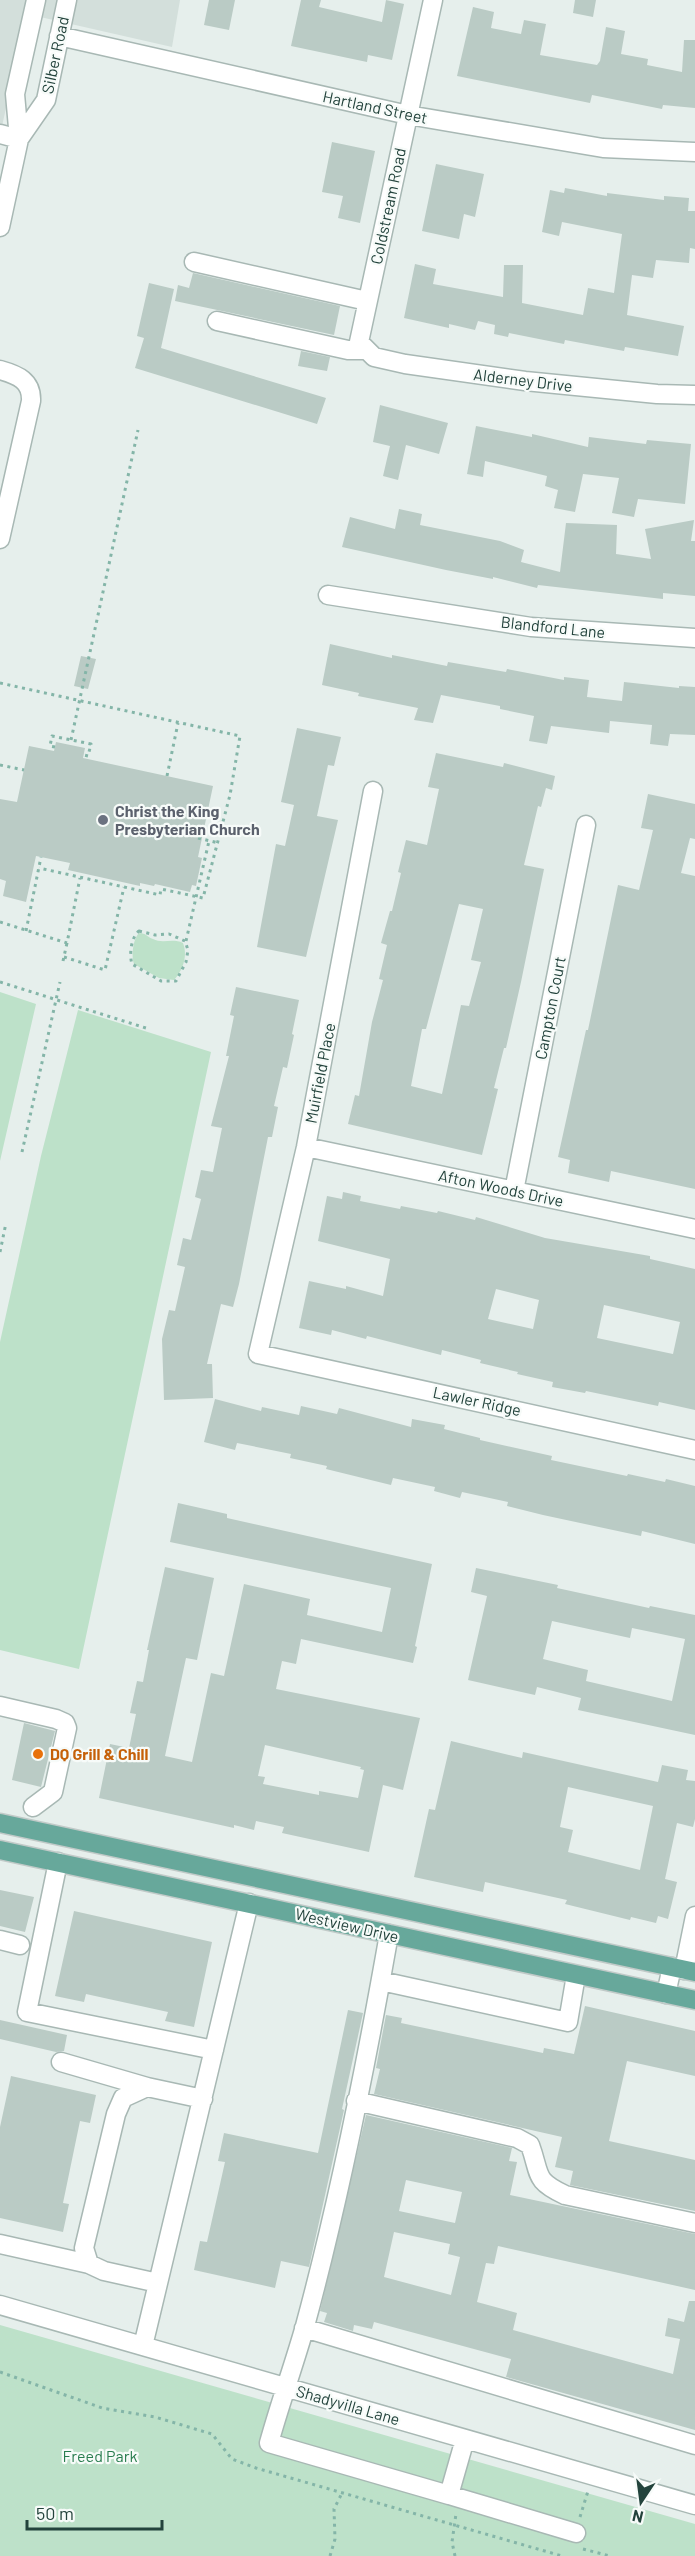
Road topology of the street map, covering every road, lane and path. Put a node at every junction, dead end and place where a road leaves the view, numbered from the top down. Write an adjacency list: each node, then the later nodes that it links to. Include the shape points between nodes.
1 (36, 0): 7 (street, Silber Road, via 15,94)
2 (67, 0): 4 (street, Silber Road)
3 (433, 0): 5 (street, Coldstream Road)
4 (59, 36): 5 (street, Hartland Street); 7 (street, Silber Road, via 46,100)
5 (408, 115): 8 (street, Hartland Street, via 603,148); 11 (street, Coldstream Road)
6 (0, 134): 7 (street)
7 (20, 139): 9 (street, Silber Road)
8 (695, 152)
9 (0, 227)
10 (194, 262): 11 (street)
11 (368, 301): 13 (street, Coldstream Road)
12 (217, 321): 13 (street, Alderney Drive, via 348,350)
13 (363, 346): 15 (street, Alderney Drive, via 374,357 405,364 525,381)
14 (0, 369): 17 (street, via 26,381 31,401)
15 (695, 395)
16 (138, 430): 21 (path)
17 (0, 539)
18 (328, 595): 19 (street, Blandford Lane, via 531,627)
19 (695, 638)
20 (0, 683): 21 (path)
21 (79, 701): 22 (path); 23 (path)
22 (178, 723): 28 (path); 33 (path, via 240,736)
23 (71, 740): 24 (path, via 52,736 50,746); 25 (path, via 91,744 88,756)
24 (55, 747)
25 (84, 755)
26 (0, 765): 27 (path)
27 (24, 770)
28 (167, 776)
29 (374, 791): 47 (street, Muirfield Place)
30 (586, 825): 49 (street, Campton Court)
31 (198, 838): 32 (path)
32 (208, 841): 33 (path); 38 (path)
33 (219, 843): 38 (path, via 204,898)
34 (41, 857): 35 (path)
35 (39, 868): 36 (path); 40 (path)
36 (81, 877): 37 (path); 42 (path)
37 (124, 886): 38 (path, via 160,895 161,889); 42 (path, via 105,970 63,959)
38 (197, 896): 41 (path)
39 (0, 922): 40 (path)
40 (26, 931): 42 (path)
41 (185, 941): 41 (path, via 169,934 139,931 132,940 131,962 158,980 176,981 186,962)
42 (67, 943)
43 (0, 982): 45 (path)
44 (60, 982): 45 (path)
45 (55, 999): 46 (path); 48 (path)
46 (149, 1029)
47 (306, 1147): 49 (street, Afton Woods Drive); 53 (street, Muirfield Place)
48 (22, 1152)
49 (514, 1191): 51 (street, Afton Woods Drive)
50 (6, 1223): 52 (path)
51 (695, 1229)
52 (0, 1252)
53 (258, 1354): 54 (street, Lawler Ridge)
54 (695, 1450)
55 (0, 1706): 56 (street, via 56,1719 67,1728 53,1792)
56 (33, 1808)
57 (0, 1822): 61 (main road, Westview Drive)
58 (0, 1850): 59 (main road, Westview Drive)
59 (58, 1862): 60 (main road, Westview Drive); 72 (street, via 27,2012)
60 (249, 1903): 63 (main road, Westview Drive); 72 (street)
61 (373, 1904): 63 (main road); 67 (main road, Westview Drive)
62 (695, 1916): 67 (street)
63 (367, 1929): 64 (main road, Westview Drive)
64 (389, 1934): 68 (main road, Westview Drive); 69 (street)
65 (0, 1940): 66 (street)
66 (20, 1945)
67 (683, 1970): 70 (street)
68 (576, 1975): 69 (street, via 568,2022); 70 (main road, Westview Drive)
69 (381, 1981): 76 (street)
70 (666, 1994): 71 (main road, Westview Drive)
71 (695, 2000)
72 (214, 2050): 75 (street)
73 (61, 2062): 74 (street)
74 (147, 2087): 75 (street); 79 (street, via 123,2098 116,2114 84,2248)
75 (203, 2099): 80 (street)
76 (356, 2101): 77 (street, via 517,2138 530,2145 545,2186 565,2195); 82 (street)
77 (695, 2223)
78 (0, 2244): 79 (street)
79 (89, 2264): 80 (street)
80 (158, 2283): 83 (street)
81 (0, 2305): 83 (street, Shadyvilla Lane)
82 (304, 2328): 84 (street); 86 (street)
83 (143, 2346): 84 (street, Shadyvilla Lane)
84 (284, 2386): 85 (street, Shadyvilla Lane); 88 (street, via 269,2443)
85 (465, 2439): 88 (street); 89 (street, Shadyvilla Lane)
86 (695, 2445)
87 (342, 2493): 92 (path, via 334,2509 335,2539)
88 (449, 2495): 91 (street)
89 (695, 2505)
90 (454, 2521): 93 (path)
91 (579, 2541): 94 (path)
92 (330, 2556)
93 (455, 2556)
94 (610, 2556)

